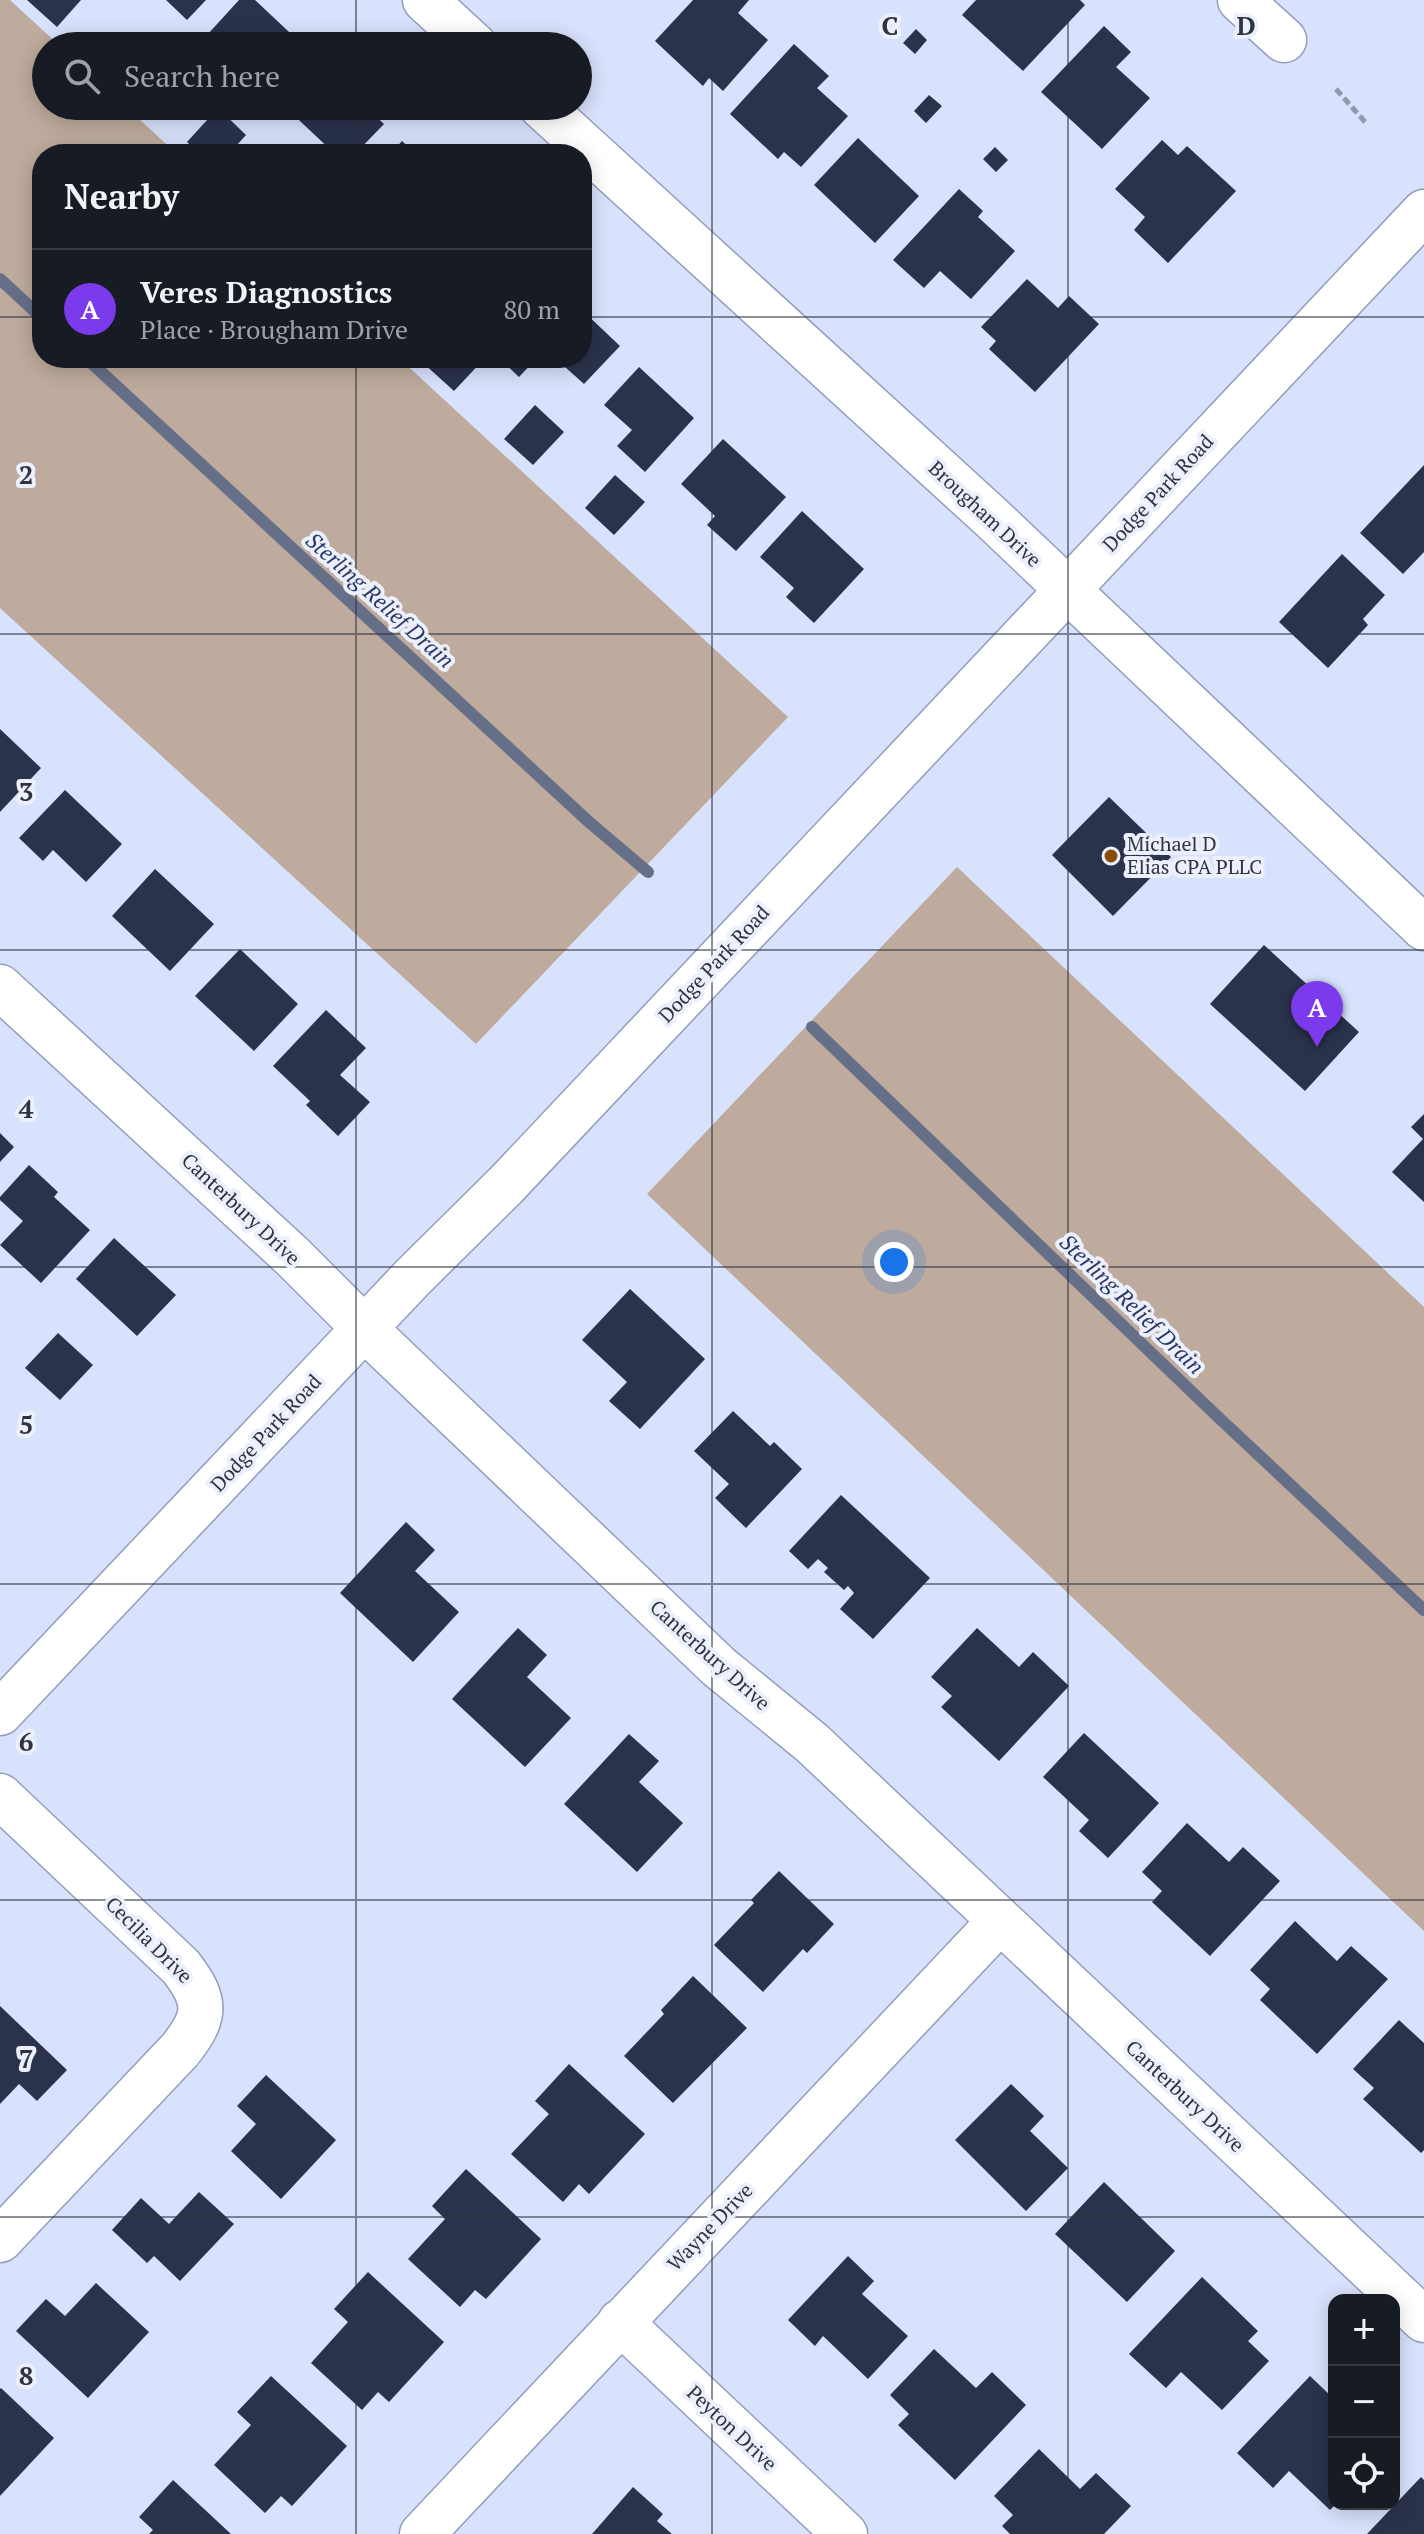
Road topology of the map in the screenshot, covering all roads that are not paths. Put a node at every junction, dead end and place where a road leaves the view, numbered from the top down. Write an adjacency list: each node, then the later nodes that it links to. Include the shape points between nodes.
1 (425, 0): 3 (street)
2 (1240, 0): 4 (street)
3 (460, 32)
4 (1284, 40)
5 (556, 120): 6 (street, Brougham Drive)
6 (582, 144)
7 (592, 153): 9 (street, Brougham Drive)
8 (1424, 212): 9 (street, Dodge Park Road)
9 (1067, 590): 10 (street, Brougham Drive); 12 (street, Dodge Park Road)
10 (1424, 928)
11 (0, 987): 12 (street, Canterbury Drive)
12 (365, 1329): 13 (street, Dodge Park Road); 15 (street, Canterbury Drive, via 719,1667 812,1743)
13 (0, 1713)
14 (0, 1796): 16 (street, Cecilia Drive, via 181,1967 197,1988 202,2010 180,2050)
15 (999, 1922): 17 (street, Canterbury Drive); 18 (street, Wayne Drive)
16 (0, 2240)
17 (1424, 2320)
18 (620, 2322): 19 (street, Wayne Drive); 20 (street, Peyton Drive)
19 (422, 2534)
20 (845, 2534)

